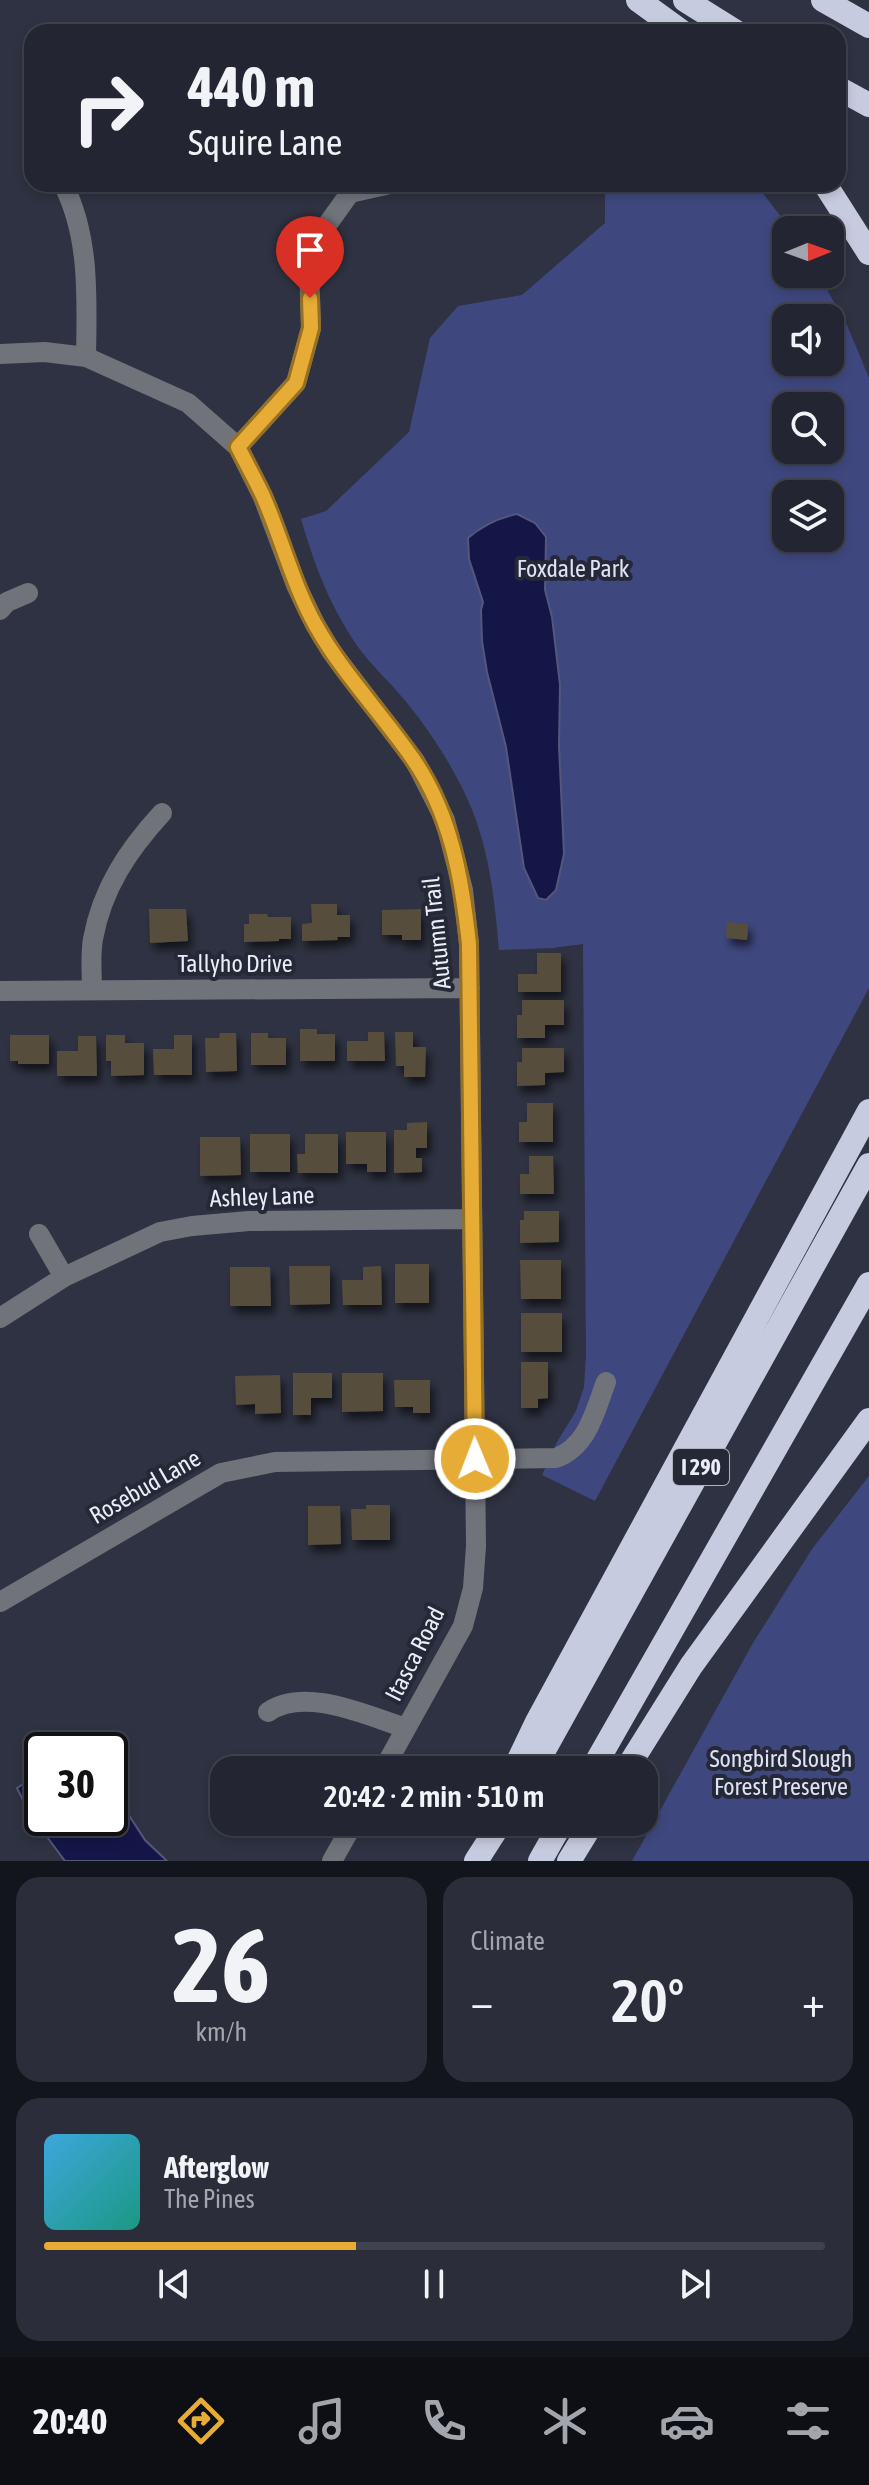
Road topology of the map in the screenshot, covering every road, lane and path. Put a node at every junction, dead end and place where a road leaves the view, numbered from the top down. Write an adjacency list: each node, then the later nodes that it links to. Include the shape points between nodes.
1 (638, 0): 4 (highway)
2 (685, 0): 5 (highway)
3 (823, 0): 6 (highway)
4 (671, 24)
5 (723, 24)
6 (869, 26)
7 (846, 92): 8 (highway)
8 (869, 105)
9 (67, 192): 14 (street, via 87,284)
10 (354, 192): 15 (street, via 327,225 309,267 311,328 296,383)
11 (830, 192): 12 (highway)
12 (869, 253)
13 (0, 354): 14 (street, Autumn Trail)
14 (86, 357): 15 (street, Autumn Trail, via 188,403)
15 (238, 447): 19 (street, Autumn Trail, via 315,624 415,761 445,820 463,890)
16 (28, 593): 17 (street)
17 (0, 610)
18 (162, 813): 20 (street, via 109,885 92,941)
19 (470, 988): 20 (street, Tallyho Drive); 24 (street, Autumn Trail)
20 (92, 990): 21 (street, Tallyho Drive)
21 (0, 991)
22 (869, 1111): 36 (highway)
23 (869, 1165): 37 (highway, I 290)
24 (472, 1219): 26 (street, Ashley Lane, via 192,1226 160,1232); 31 (street, Autumn Trail)
25 (39, 1234): 26 (street)
26 (64, 1277): 28 (street, Ashley Lane)
27 (869, 1284): 38 (highway, I 290)
28 (0, 1318)
29 (606, 1382): 31 (street, Rosebud Lane, via 584,1437 571,1453 556,1458)
30 (869, 1420): 39 (highway, via 691,1666)
31 (475, 1459): 32 (street, Rosebud Lane, via 275,1462 221,1473); 34 (street, Itasca Road, via 473,1588 463,1626)
32 (0, 1602)
33 (268, 1712): 34 (street, via 279,1705 324,1702)
34 (406, 1728): 35 (street, Itasca Road)
35 (391, 1756)
36 (521, 1756)
37 (541, 1756)
38 (600, 1756)
39 (635, 1756)
40 (346, 1836): 45 (street)
41 (484, 1836): 46 (highway)
42 (491, 1836): 46 (highway)
43 (554, 1836): 47 (highway)
44 (584, 1836): 48 (highway)
45 (332, 1861)
46 (474, 1861)
47 (540, 1861)
48 (569, 1861)

